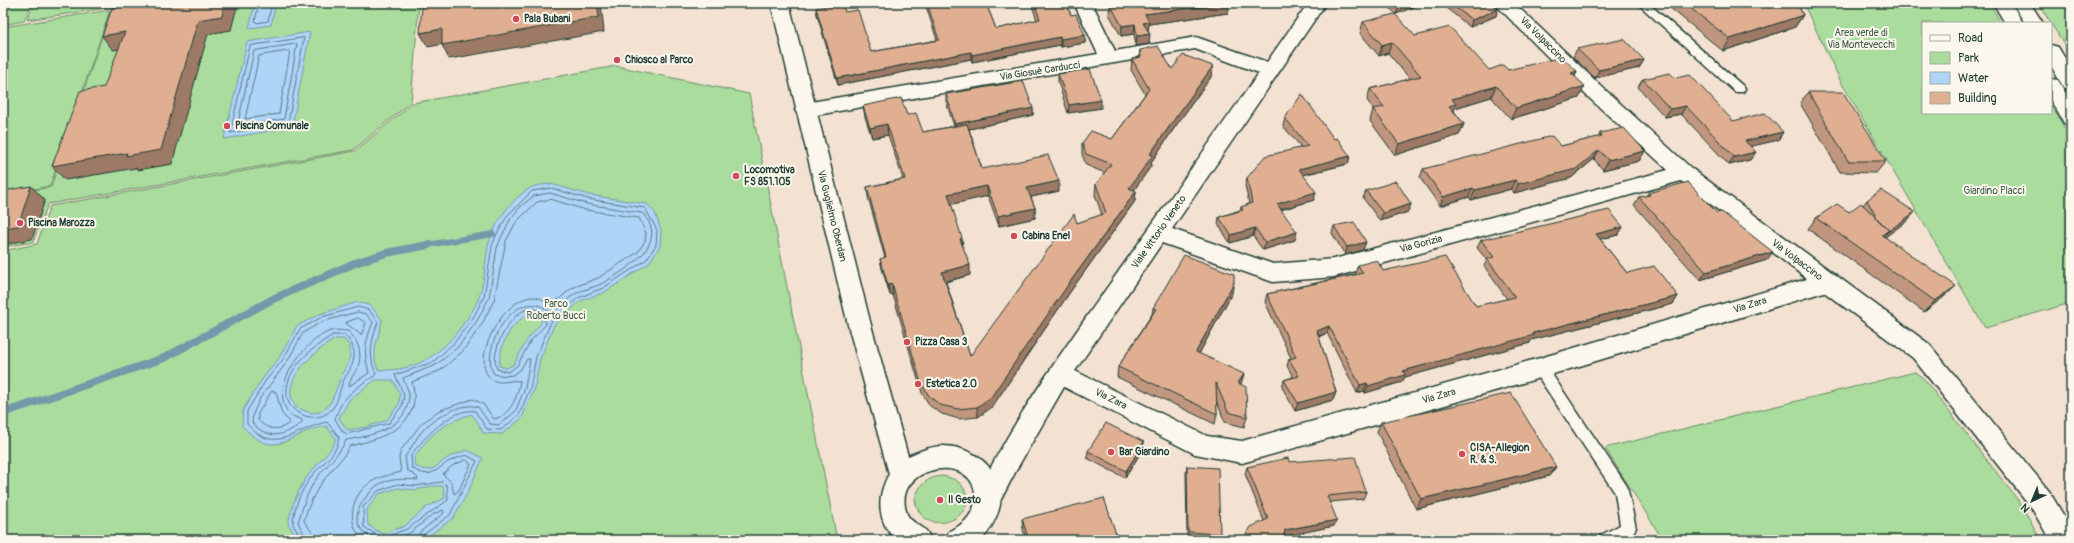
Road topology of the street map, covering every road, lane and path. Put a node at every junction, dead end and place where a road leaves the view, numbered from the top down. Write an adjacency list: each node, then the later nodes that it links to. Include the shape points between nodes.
1 (780, 3): 16 (street, Via Guglielmo Oberdan)
2 (1083, 3): 11 (street)
3 (1317, 3): 12 (street, Viale Vittorio Veneto)
4 (1503, 3): 18 (street, Via Volpaccino)
5 (1642, 3): 15 (lane)
6 (2002, 3): 8 (street)
7 (2021, 3): 9 (street)
8 (2013, 22)
9 (2033, 22)
10 (2052, 53): 13 (street)
11 (1110, 59): 12 (street, Via Giosuè Carducci, via 1196,43); 16 (street, Via Giosuè Carducci)
12 (1271, 70): 19 (street, Viale Vittorio Veneto)
13 (2071, 83)
14 (2052, 87): 17 (street)
15 (1739, 89)
16 (805, 110): 23 (street, Via Guglielmo Oberdan)
17 (2071, 118)
18 (1684, 173): 19 (street, Via Gorizia, via 1334,268 1273,273); 20 (street, Via Volpaccino)
19 (1158, 233): 22 (street, Viale Vittorio Veneto)
20 (1827, 282): 21 (street, Via Zara); 32 (street, Via Volpaccino, via 1921,351 2040,499)
21 (1540, 368): 22 (street, Via Zara, via 1242,452 1204,446); 31 (lane, via 1622,491 1628,528)
22 (1060, 374): 26 (street, Viale Vittorio Veneto)
23 (887, 429): 24 (street); 27 (street, Via Guglielmo Oberdan)
24 (925, 460): 25 (street, via 955,458); 27 (street, via 912,466)
25 (969, 464): 26 (street); 28 (street, via 980,473)
26 (1006, 464): 28 (street, Viale Vittorio Veneto)
27 (902, 476): 29 (street, via 895,488 892,501 894,514 900,526)
28 (989, 497): 30 (street, via 982,522)
29 (913, 539)
30 (958, 540)
31 (1606, 540)
32 (2064, 540)

